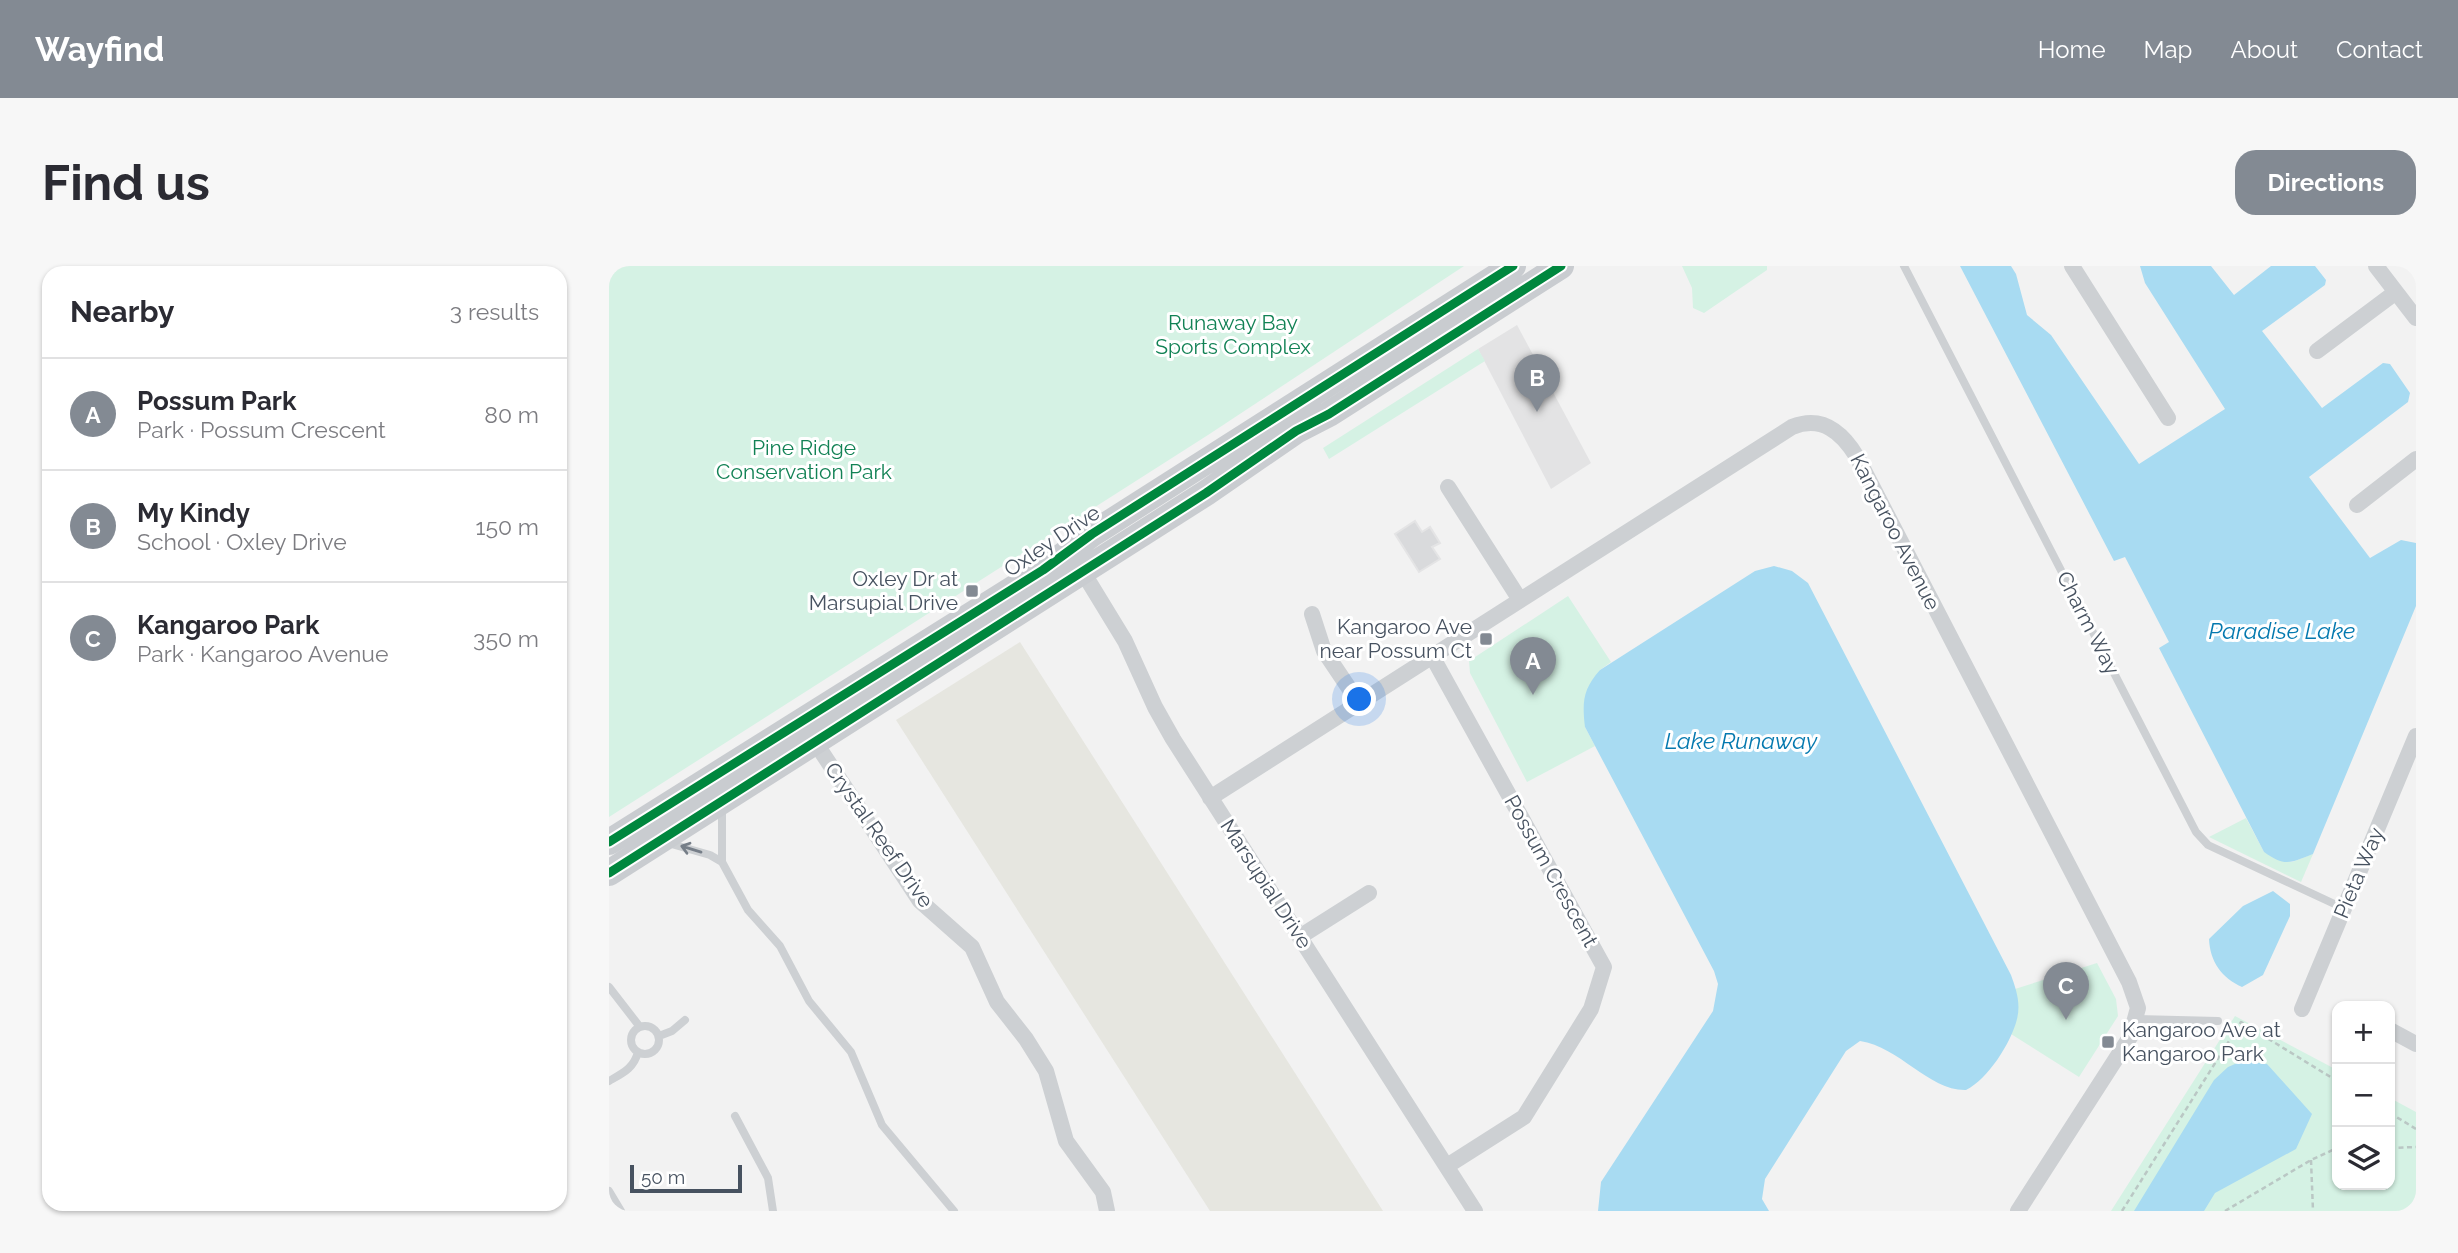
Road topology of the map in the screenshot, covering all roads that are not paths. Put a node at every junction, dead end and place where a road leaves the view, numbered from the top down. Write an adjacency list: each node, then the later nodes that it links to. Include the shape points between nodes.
1 (1513, 266): 13 (main road, Oxley Drive)
2 (1561, 266): 13 (main road, Oxley Drive, via 1296,431 1206,493)
3 (1904, 266): 27 (lane, Charm Way, via 2196,832 2208,845)
4 (2072, 266): 9 (street)
5 (2375, 266): 6 (street)
6 (2396, 292): 7 (street); 8 (street)
7 (2416, 318)
8 (2317, 351)
9 (2168, 418)
10 (2416, 460): 12 (street)
11 (1448, 487): 14 (street)
12 (2357, 505)
13 (1076, 561): 19 (main road, Oxley Drive); 20 (street, Marsupial Drive); 22 (main road, Oxley Drive, via 1043,570)
14 (1520, 600): 16 (street, Kangaroo Avenue); 31 (street, Kangaroo Avenue, via 1792,427 1812,422 1834,428 1857,457 2129,982)
15 (1312, 614): 17 (street, via 1324,651)
16 (1432, 656): 17 (street, Kangaroo Avenue); 41 (street, Possum Crescent, via 1604,967 1591,1009 1524,1117)
17 (1359, 702): 20 (street, Kangaroo Avenue)
18 (2416, 736): 27 (street, Pieta Way)
19 (815, 742): 21 (main road, Oxley Drive); 46 (street, Crystal Reef Drive, via 920,901 972,947 997,1002 1046,1071 1066,1141 1099,1185)
20 (1210, 798): 28 (street, Marsupial Drive)
21 (723, 801): 23 (main road, Oxley Drive); 24 (lane)
22 (609, 842)
23 (659, 842): 24 (lane, one-way to 23); 25 (main road, Oxley Drive)
24 (722, 862): 45 (lane, via 748,911 779,946 810,1001 851,1052 882,1125)
25 (609, 873)
26 (1369, 893): 28 (street)
27 (2343, 908): 30 (street, Pieta Way)
28 (1301, 936): 41 (street, Marsupial Drive)
29 (609, 987): 34 (lane)
30 (2302, 1009)
31 (2137, 1019): 33 (lane); 48 (street, via 2130,1037)
32 (685, 1020): 36 (lane)
33 (2218, 1021)
34 (640, 1027): 36 (lane, via 651,1027); 38 (lane, via 632,1039)
35 (2395, 1032): 37 (street)
36 (659, 1035): 38 (lane, via 654,1051)
37 (2415, 1040)
38 (638, 1052): 39 (lane, via 635,1062)
39 (609, 1081)
40 (735, 1116): 44 (lane, via 768,1178)
41 (1447, 1166): 47 (street, Marsupial Drive)
42 (609, 1191): 43 (lane)
43 (621, 1211)
44 (773, 1211)
45 (954, 1211)
46 (1107, 1211)
47 (1475, 1211)
48 (2018, 1211)

